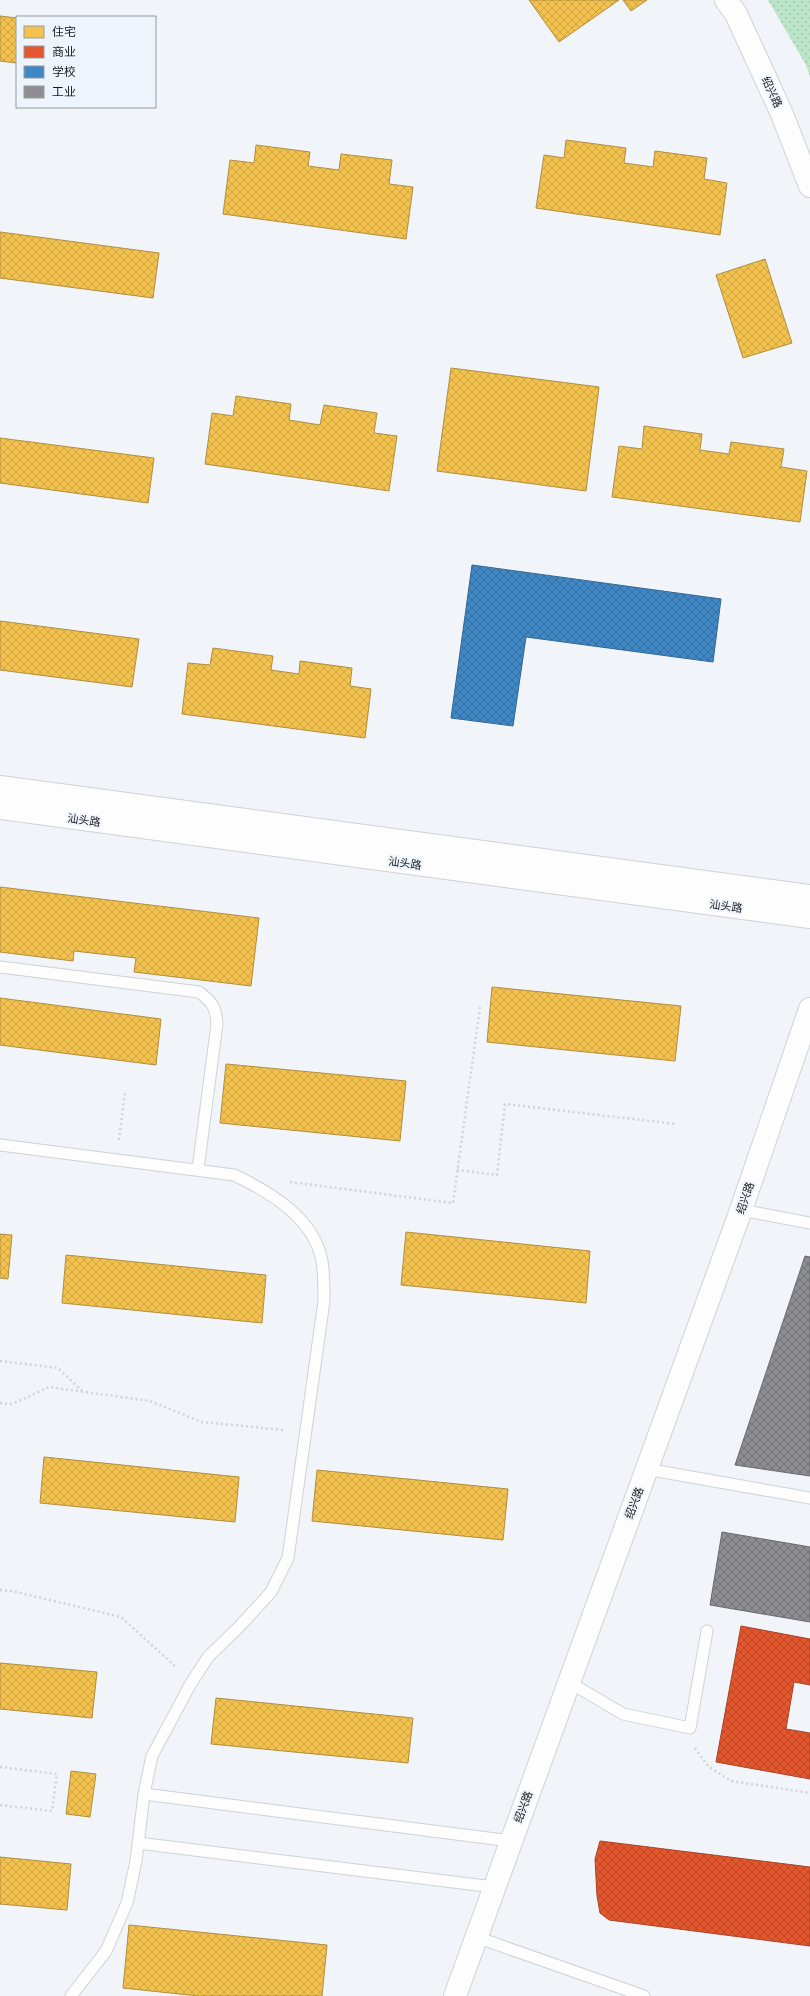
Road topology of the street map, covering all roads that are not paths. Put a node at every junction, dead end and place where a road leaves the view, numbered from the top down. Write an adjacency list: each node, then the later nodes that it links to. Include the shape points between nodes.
1 (726, 0): 2 (street, 绍兴路, via 736,14 782,114)
2 (810, 186)
3 (0, 787): 5 (street, 汕头路)
4 (0, 808): 6 (street, 汕头路)
5 (810, 896)
6 (810, 917)
7 (0, 967): 10 (lane, via 199,992 210,1001 217,1012 217,1024)
8 (810, 1008): 11 (street, 绍兴路)
9 (0, 1145): 10 (lane)
10 (198, 1169): 17 (lane, via 234,1175 263,1189 300,1220 314,1241 321,1260 324,1301 288,1558 270,1592 208,1657 190,1685 152,1756)
11 (741, 1210): 12 (lane); 13 (street, 绍兴路)
12 (810, 1223)
13 (646, 1469): 14 (lane); 16 (street, 绍兴路)
14 (810, 1498)
15 (707, 1631): 16 (lane, via 690,1728 623,1714)
16 (569, 1682): 18 (street, 绍兴路)
17 (144, 1794): 18 (lane); 19 (lane)
18 (511, 1841): 20 (street, 绍兴路)
19 (138, 1843): 20 (lane); 22 (lane, via 127,1903 106,1951)
20 (494, 1887): 21 (street, 绍兴路)
21 (476, 1937): 23 (street, 绍兴路); 24 (lane)
22 (71, 1996)
23 (455, 1996)
24 (644, 1996)

